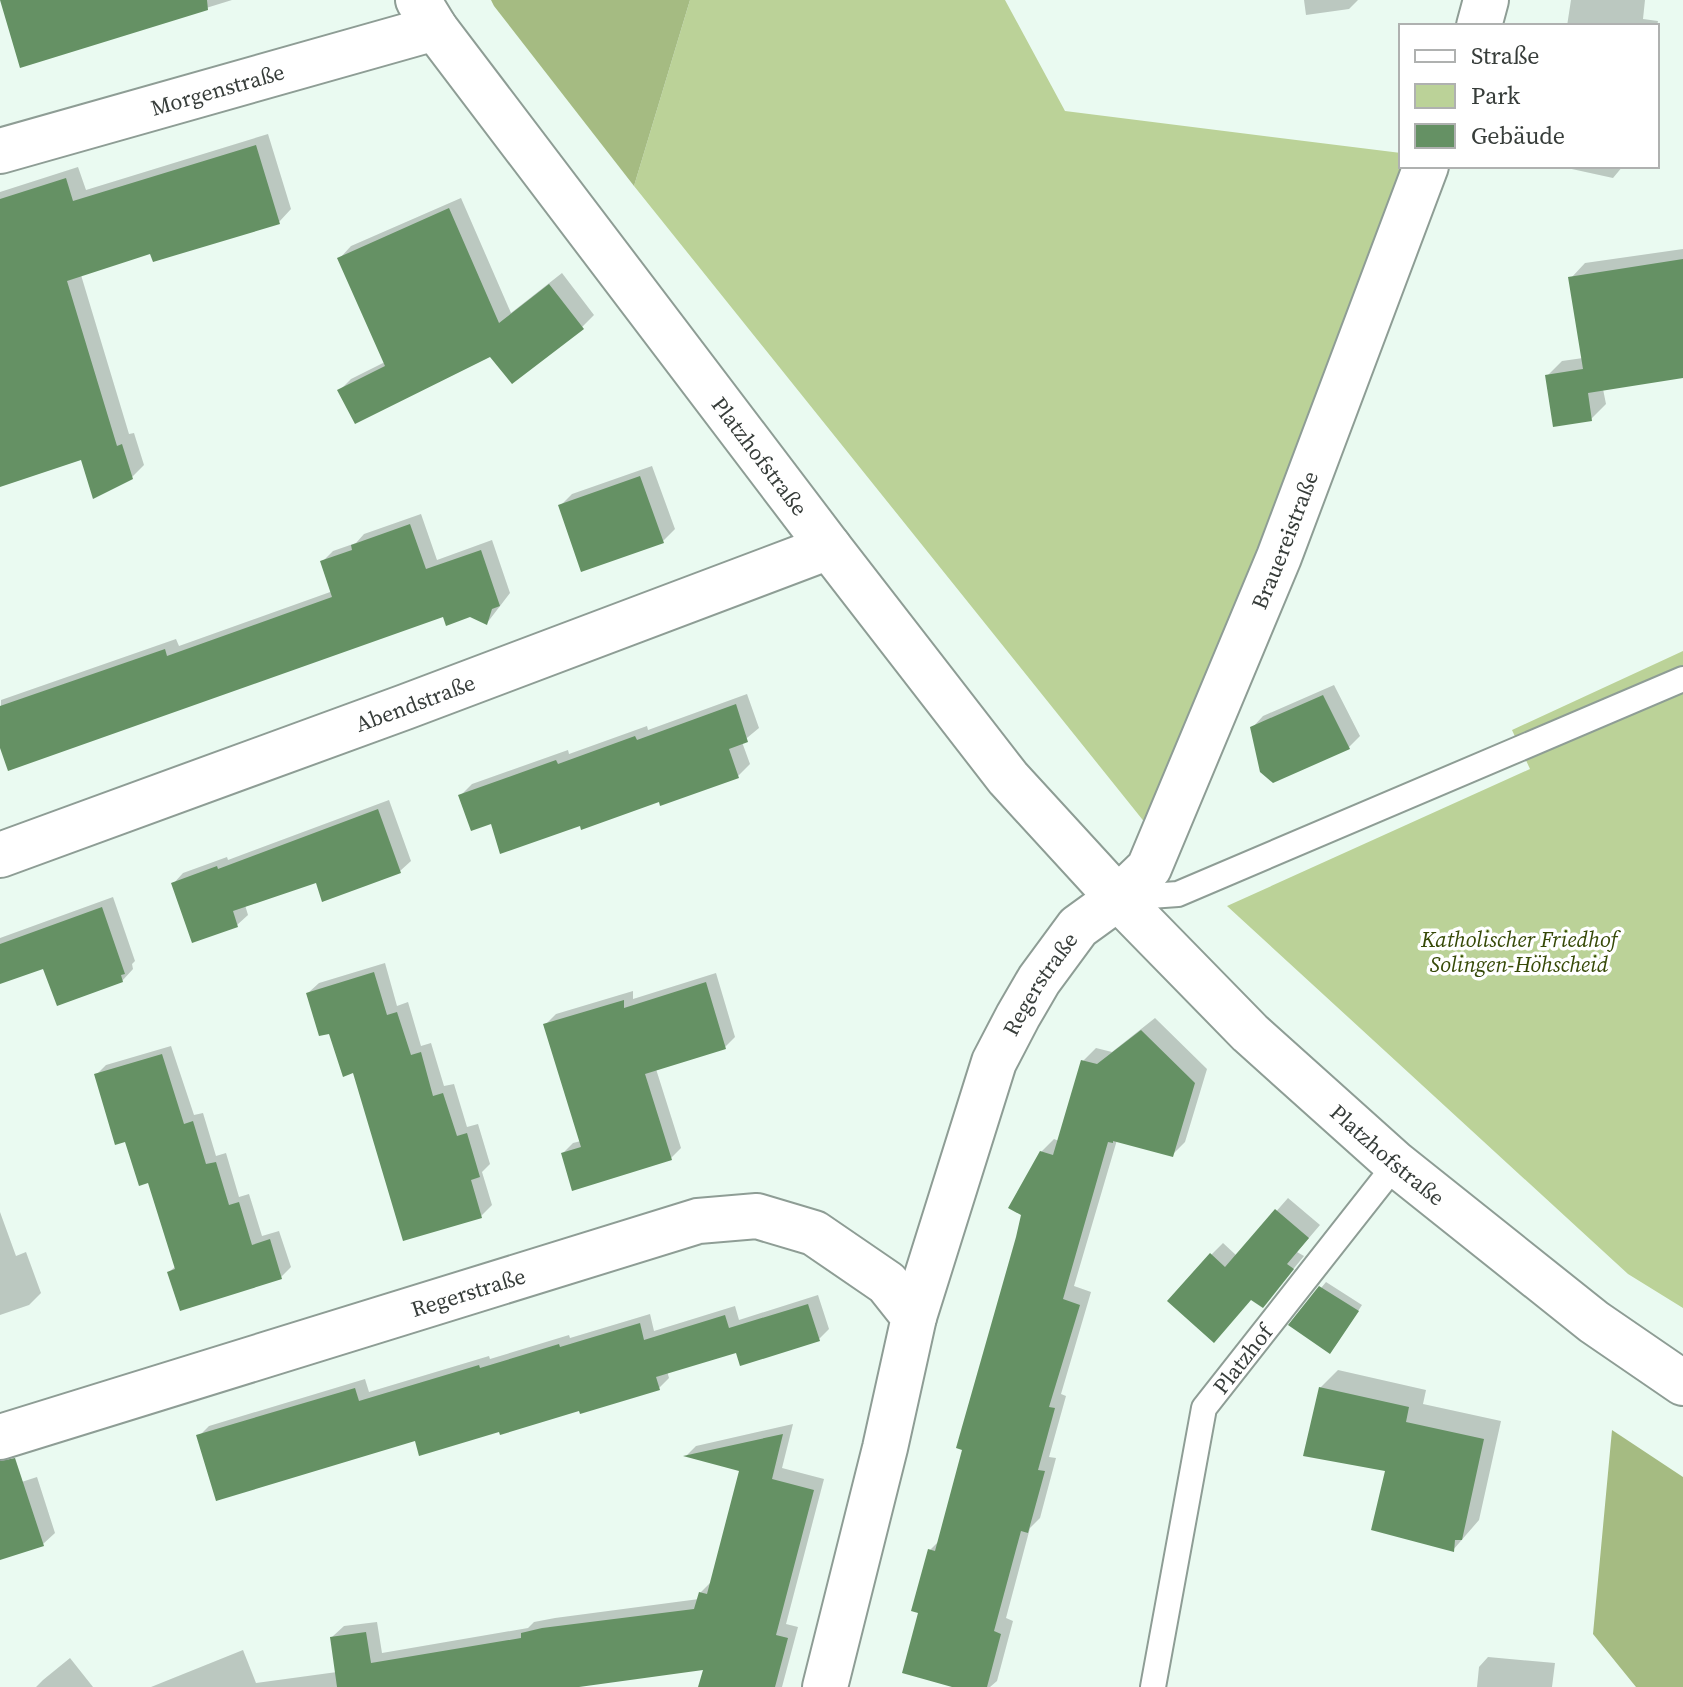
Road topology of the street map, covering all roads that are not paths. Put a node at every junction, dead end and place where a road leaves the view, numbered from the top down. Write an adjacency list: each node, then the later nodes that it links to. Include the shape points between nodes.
1 (1486, 0): 3 (street)
2 (426, 14): 4 (street, Morgenstraße); 6 (street, Platzhofstraße)
3 (1480, 24)
4 (0, 151)
5 (1425, 168): 9 (street, Brauereistraße, via 1279,557 1149,868)
6 (829, 547): 8 (street, Abendstraße); 9 (street, Platzhofstraße, via 1008,778)
7 (1683, 679): 9 (lane, via 1178,894)
8 (0, 855)
9 (1118, 898): 10 (street, Platzhofstraße, via 1250,1033); 11 (street, Regerstraße, via 1078,927 1039,980 994,1062)
10 (1396, 1164): 12 (street, Platzhofstraße, via 1594,1322); 15 (lane, Platzhof, via 1204,1408)
11 (914, 1317): 13 (street, Regerstraße, via 887,1283 814,1233 757,1216 698,1221); 14 (street, Regerstraße)
12 (1683, 1383)
13 (0, 1437)
14 (825, 1687)
15 (1153, 1687)

